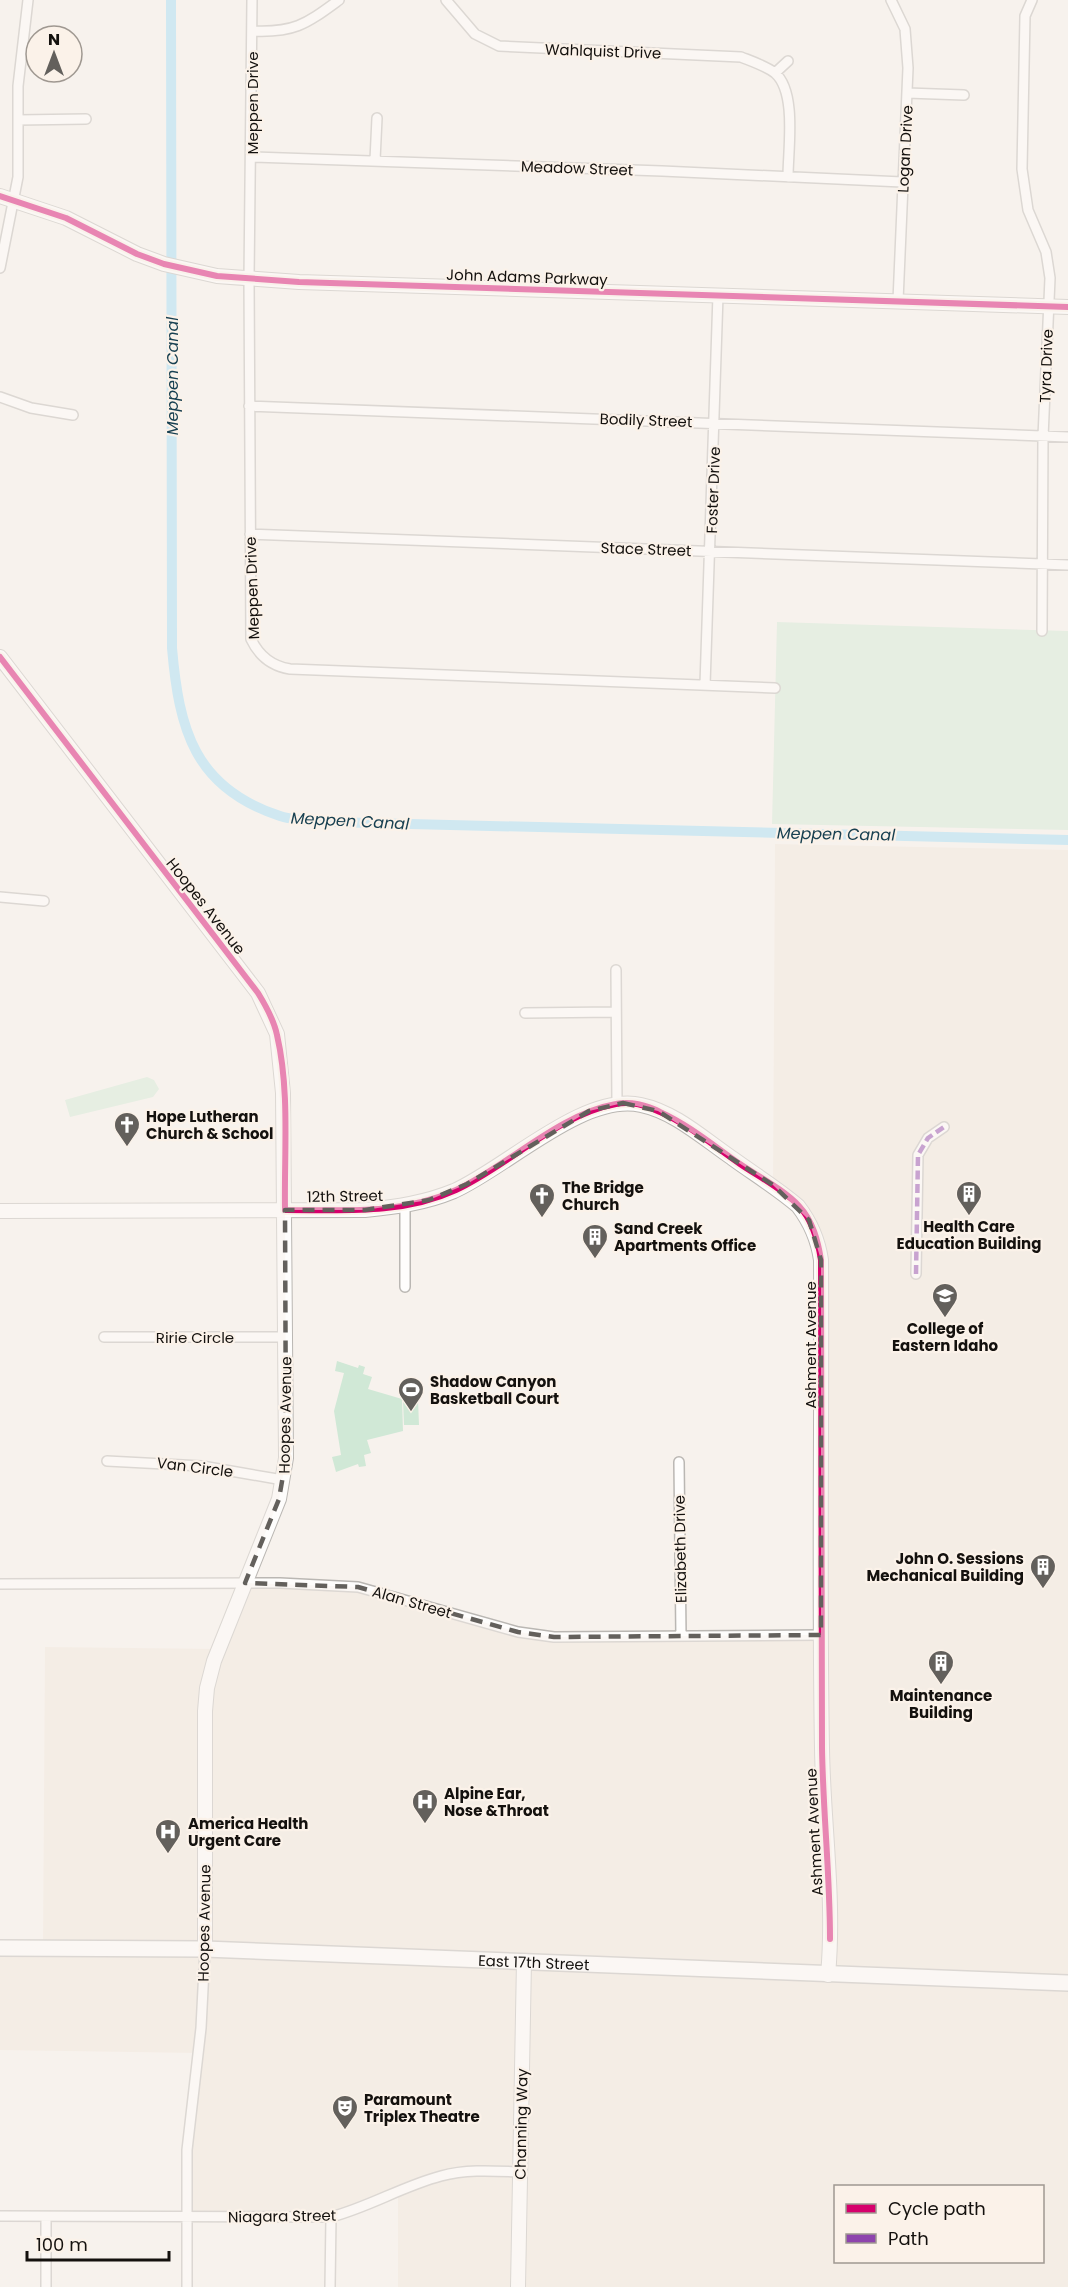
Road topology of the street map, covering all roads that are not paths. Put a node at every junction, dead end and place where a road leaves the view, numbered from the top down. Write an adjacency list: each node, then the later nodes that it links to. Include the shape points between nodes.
1 (28, 0): 14 (street)
2 (252, 0): 7 (street, Meppen Drive)
3 (339, 0): 7 (street, via 287,31)
4 (446, 0): 9 (street, Wahlquist Drive, via 475,34 499,46 741,57)
5 (891, 0): 10 (street, Logan Drive, via 908,42)
6 (1032, 0): 25 (street, Tyra Drive, via 1025,16 1022,169 1028,210 1048,265)
7 (252, 31): 15 (street, Meppen Drive)
8 (788, 61): 9 (street)
9 (775, 73): 17 (street, via 789,101)
10 (907, 93): 11 (street); 18 (street, Logan Drive)
11 (964, 94)
12 (376, 118): 16 (street)
13 (86, 119): 14 (street)
14 (18, 120): 20 (street)
15 (251, 157): 16 (street, Meadow Street); 22 (street, Meppen Drive)
16 (375, 160): 17 (street, Meadow Street)
17 (788, 177): 18 (street, Meadow Street)
18 (902, 182): 24 (street, Logan Drive)
19 (0, 196): 20 (street, John Adams Parkway)
20 (16, 200): 21 (street); 22 (street, John Adams Parkway, via 66,218 170,266)
21 (0, 268)
22 (249, 279): 23 (street, John Adams Parkway); 28 (street, Meppen Drive)
23 (718, 295): 24 (street, John Adams Parkway); 30 (street, Foster Drive)
24 (898, 301): 25 (street, John Adams Parkway)
25 (1048, 307): 26 (street, John Adams Parkway); 31 (street, Tyra Drive)
26 (1068, 307)
27 (0, 397): 29 (street, via 31,408)
28 (249, 406): 30 (street, Bodily Street); 33 (street, Meppen Drive)
29 (73, 415)
30 (716, 423): 31 (street, Bodily Street); 34 (street, Foster Drive)
31 (1042, 437): 32 (street, Bodily Street); 35 (street, Tyra Drive)
32 (1068, 437)
33 (250, 534): 34 (street, Stace Street); 39 (street, Meppen Drive, via 251,639 263,657 277,667)
34 (711, 552): 35 (street, Stace Street); 39 (street, Foster Drive)
35 (1043, 564): 36 (street, Stace Street); 37 (street, Tyra Drive)
36 (1068, 565)
37 (1042, 631)
38 (0, 657): 49 (street, Hoopes Avenue, via 258,993 270,1015 281,1061)
39 (705, 685): 40 (street, Meppen Drive)
40 (775, 688)
41 (0, 897): 42 (street)
42 (45, 901)
43 (616, 970): 44 (street)
44 (616, 1012): 45 (street); 46 (street)
45 (525, 1013)
46 (617, 1104): 48 (street, Ashment Avenue, via 589,1112 455,1190); 60 (street, Ashment Avenue, via 641,1105 658,1111 773,1185 798,1206 819,1243)
47 (944, 1127): 51 (street, via 928,1138 918,1155)
48 (405, 1206): 49 (street, 12th Street); 52 (street)
49 (285, 1210): 50 (street, 12th Street); 54 (street, Hoopes Avenue)
50 (0, 1211)
51 (916, 1274)
52 (405, 1287)
53 (104, 1337): 54 (street, Ririe Circle)
54 (285, 1337): 57 (street, Hoopes Avenue)
55 (107, 1461): 57 (street, Van Circle, via 202,1466)
56 (679, 1462): 61 (street, Elizabeth Drive)
57 (283, 1480): 58 (street, Hoopes Avenue)
58 (245, 1583): 59 (street, Alan Street); 61 (street, Alan Street, via 358,1587 545,1636); 63 (street, Hoopes Avenue, via 207,1688)
59 (0, 1584)
60 (821, 1635): 61 (street, Alan Street); 65 (street, Ashment Avenue, via 823,1800 830,1890)
61 (681, 1636)
62 (0, 1948): 63 (main road, East 17th Street)
63 (205, 1949): 64 (main road, East 17th Street); 70 (street, Hoopes Avenue, via 201,2028 188,2133)
64 (524, 1961): 65 (main road, East 17th Street); 67 (street, Channing Way)
65 (828, 1975): 66 (main road, East 17th Street)
66 (1068, 1983)
67 (520, 2172): 71 (street, Niagara Street, via 479,2171 440,2176); 75 (street, Channing Way)
68 (0, 2216): 69 (street, Niagara Street)
69 (46, 2217): 70 (street, Niagara Street); 72 (street)
70 (187, 2217): 71 (street, Niagara Street); 73 (street, Hoopes Avenue)
71 (331, 2217): 74 (street)
72 (46, 2287)
73 (187, 2287)
74 (330, 2287)
75 (518, 2287)

